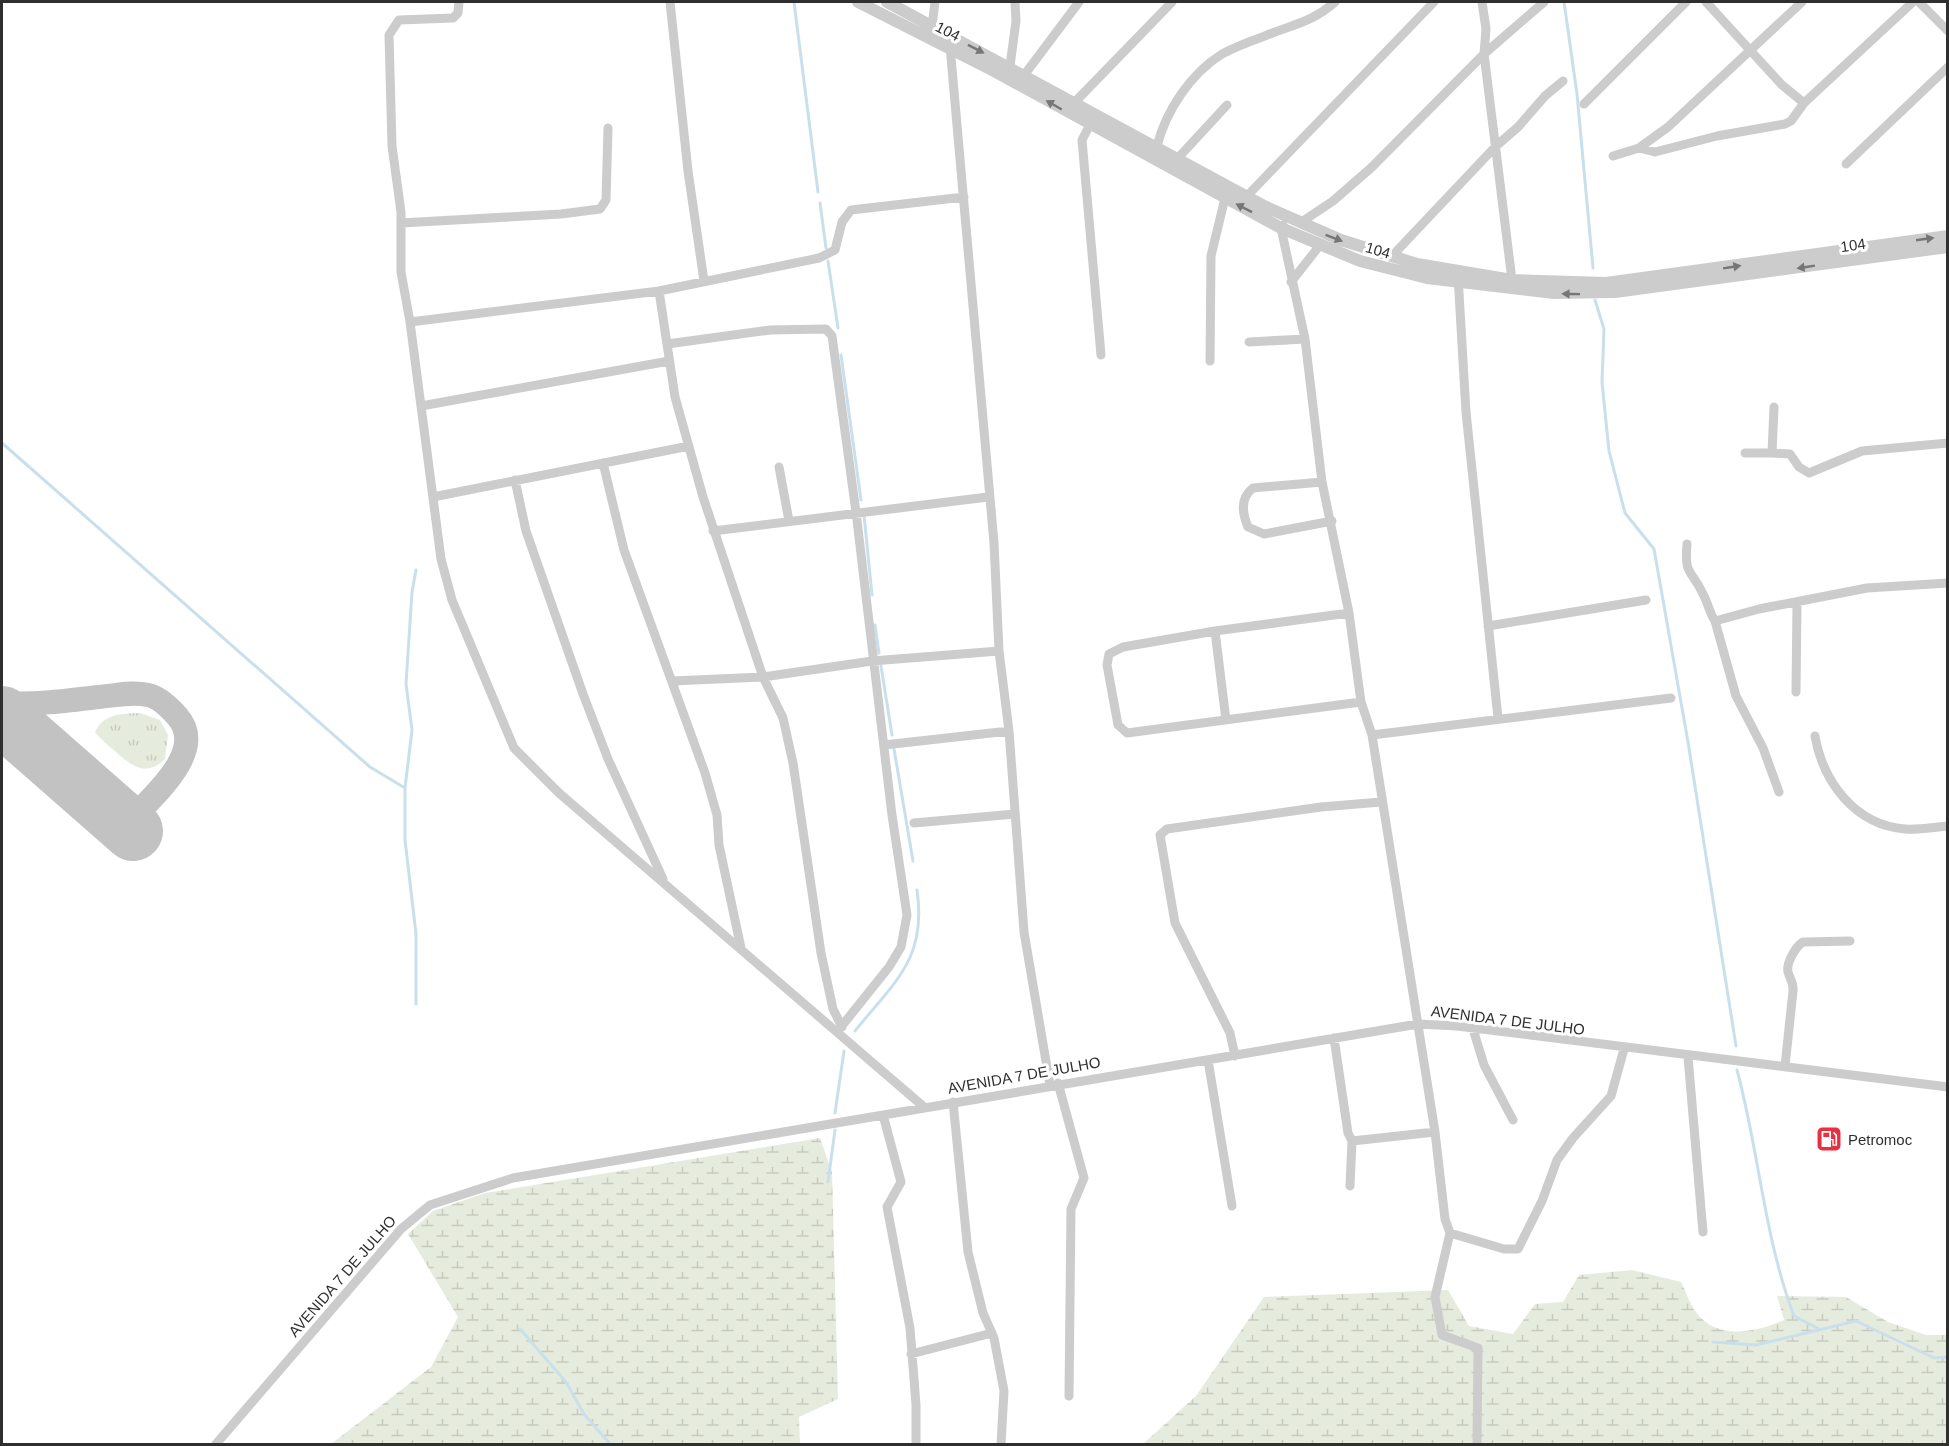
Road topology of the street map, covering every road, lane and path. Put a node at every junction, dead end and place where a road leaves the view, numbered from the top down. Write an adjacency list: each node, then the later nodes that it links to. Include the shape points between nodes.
1 (459, 2): 43 (street, via 458,14 453,18 399,20 389,35 392,146)
2 (670, 2): 52 (street)
3 (858, 2): 22 (street, 104)
4 (887, 2): 18 (street)
5 (935, 2): 18 (street)
6 (1015, 2): 24 (street)
7 (1079, 2): 26 (street)
8 (1172, 2): 28 (street)
9 (1335, 2): 34 (street, via 1313,19 1222,55 1170,108)
10 (1434, 2): 40 (street)
11 (1482, 2): 23 (street)
12 (1544, 2): 23 (street)
13 (1686, 2): 30 (street)
14 (1706, 2): 21 (street)
15 (1802, 2): 21 (street)
16 (1913, 2): 29 (street)
17 (1919, 2): 19 (street)
18 (932, 26): 20 (street)
19 (1947, 31)
20 (948, 35): 22 (street); 24 (street, one-way to 24)
21 (1752, 48): 29 (street, via 1782,85); 36 (street, via 1668,127)
22 (951, 50): 32 (street, 104, one-way to 22); 41 (street)
23 (1484, 54): 35 (street); 45 (street, via 1372,167)
24 (1010, 66): 26 (street)
25 (1947, 67): 39 (street)
26 (1025, 75): 28 (street)
27 (1563, 81): 35 (street)
28 (1076, 102): 32 (street)
29 (1804, 103): 36 (street, via 1785,124 1655,152)
30 (1584, 104)
31 (1227, 105): 38 (street)
32 (1093, 120): 34 (street); 42 (street, 104); 61 (street, via 1082,140)
33 (608, 128): 43 (street, via 606,200 600,209)
34 (1156, 146): 38 (street)
35 (1495, 147): 49 (street); 51 (street)
36 (1639, 148): 37 (street)
37 (1613, 156)
38 (1178, 158): 40 (street)
39 (1846, 164)
40 (1247, 196): 44 (street)
41 (964, 197): 52 (street, via 850,210 842,222 838,246 831,253); 75 (street)
42 (1225, 198): 44 (street, 104, one-way to 42); 63 (street, via 1211,256)
43 (401, 223): 57 (street, via 401,272)
44 (1284, 223): 45 (street); 47 (street, 104); 54 (street)
45 (1300, 223): 49 (street, one-way to 49)
46 (1947, 236): 53 (street, one-way to 46)
47 (1320, 245): 50 (street, 104, via 1394,271); 54 (street)
48 (1947, 247): 53 (street, 104, one-way to 53)
49 (1392, 256): 50 (street)
50 (1458, 277): 51 (street); 55 (street, 104, one-way to 50, via 1511,290); 86 (street, via 1466,411)
51 (1512, 280): 55 (street)
52 (704, 281): 56 (street)
53 (1667, 281): 55 (street, 104)
54 (1291, 282): 58 (street)
55 (1598, 288)
56 (659, 291): 57 (street); 60 (street)
57 (410, 322): 64 (street)
58 (1305, 339): 59 (street); 73 (street)
59 (1249, 342)
60 (667, 344): 62 (street); 76 (street, via 770,330 830,331)
61 (1101, 356)
62 (669, 361): 64 (street); 67 (street)
63 (1210, 361)
64 (421, 406): 74 (street)
65 (1774, 407): 69 (street)
66 (1947, 443): 69 (street, via 1862,451 1809,473 1790,454)
67 (688, 446): 70 (street); 79 (street)
68 (1745, 453): 69 (street)
69 (1772, 453)
70 (603, 463): 72 (street); 91 (street, via 624,550)
71 (779, 467): 77 (street)
72 (515, 480): 74 (street); 106 (street, via 536,564 582,694)
73 (1322, 482): 78 (street); 78 (street, via 1253,488 1244,499 1245,518 1248,527 1264,534)
74 (433, 497): 106 (street, via 441,559 452,600 514,748 559,793)
75 (988, 497): 76 (street); 88 (street)
76 (856, 512): 77 (street); 89 (street)
77 (789, 521): 79 (street)
78 (1332, 521): 84 (street)
79 (713, 531): 90 (street)
80 (1687, 544): 85 (street, via 1688,571)
81 (1947, 583): 83 (street, via 1891,585)
82 (1646, 600): 86 (street)
83 (1797, 603): 85 (street); 92 (street)
84 (1349, 613): 87 (street); 94 (street)
85 (1715, 621): 101 (street, via 1736,696 1763,748)
86 (1488, 626): 95 (street)
87 (1215, 631): 96 (street); 96 (street, via 1115,649 1109,654 1107,665 1116,717 1121,730 1127,733)
88 (999, 651): 89 (street); 97 (street)
89 (872, 661): 90 (street); 100 (street)
90 (763, 677): 91 (street); 111 (street, via 783,718 788,739 821,953)
91 (672, 681): 108 (street, via 717,815 719,845)
92 (1796, 692)
93 (1671, 698): 95 (street)
94 (1361, 702): 96 (street); 98 (street)
95 (1498, 718): 98 (street)
96 (1226, 720)
97 (1009, 731): 100 (street); 103 (street)
98 (1372, 735): 102 (street)
99 (1815, 735): 105 (street, via 1828,777 1850,807 1884,825 1906,829)
100 (884, 745): 111 (street, via 908,915 906,934 885,974)
101 (1779, 792)
102 (1381, 802): 109 (street); 114 (street, via 1167,829 1160,835 1175,923 1230,1033)
103 (1014, 814): 104 (street); 118 (street, via 1024,932)
104 (914, 822)
105 (1947, 826)
106 (665, 883): 108 (street)
107 (1850, 940): 117 (street, via 1803,942 1789,962 1788,973 1794,981)
108 (741, 948): 111 (street)
109 (1418, 1024): 110 (street, AVENIDA 7 DE JULHO); 112 (street, AVENIDA 7 DE JULHO); 124 (street)
110 (1473, 1029): 113 (street, AVENIDA 7 DE JULHO); 123 (street, via 1484,1065)
111 (839, 1030): 121 (street)
112 (1334, 1038): 114 (street, AVENIDA 7 DE JULHO); 125 (street)
113 (1624, 1049): 115 (street, AVENIDA 7 DE JULHO); 129 (street, via 1611,1096 1557,1160 1521,1246 1513,1251)
114 (1235, 1056): 116 (street, AVENIDA 7 DE JULHO)
115 (1688, 1057): 117 (street, AVENIDA 7 DE JULHO); 128 (street)
116 (1208, 1060): 118 (street, AVENIDA 7 DE JULHO); 127 (street)
117 (1785, 1066): 119 (street, AVENIDA 7 DE JULHO)
118 (1054, 1084): 120 (street, AVENIDA 7 DE JULHO); 132 (street, via 1084,1178 1071,1209)
119 (1947, 1088)
120 (953, 1102): 121 (street, AVENIDA 7 DE JULHO); 130 (street, via 966,1243)
121 (924, 1107): 122 (street, AVENIDA 7 DE JULHO)
122 (883, 1115): 131 (street, via 900,1174 900,1186 887,1207 910,1328); 133 (street, AVENIDA 7 DE JULHO, via 513,1178 430,1205 401,1229)
123 (1513, 1120)
124 (1435, 1132): 125 (street); 129 (street)
125 (1352, 1142): 126 (street)
126 (1350, 1186)
127 (1232, 1206)
128 (1703, 1232)
129 (1450, 1233): 136 (street, via 1435,1304 1442,1335 1478,1348)
130 (992, 1333): 131 (street); 135 (street, via 1004,1391)
131 (911, 1354): 134 (street)
132 (1069, 1396)
133 (216, 1444)
134 (916, 1444)
135 (1001, 1444)
136 (1477, 1444)

